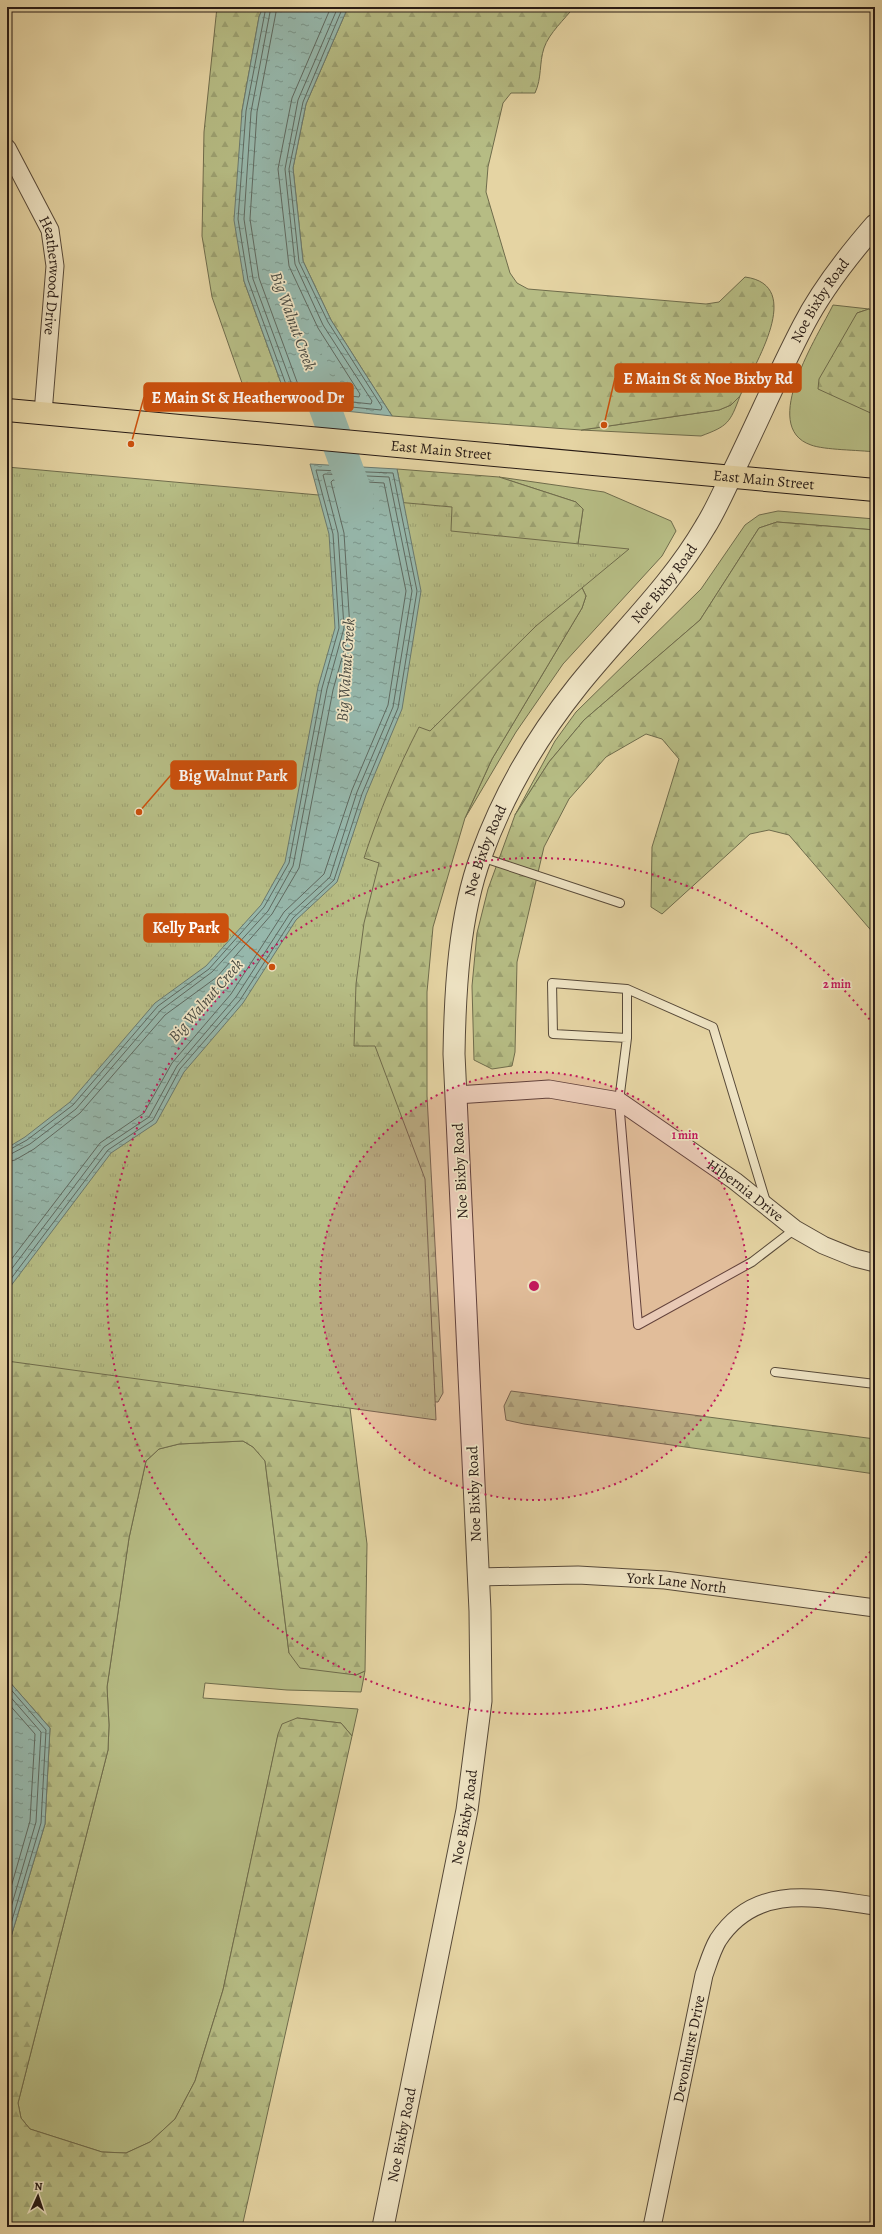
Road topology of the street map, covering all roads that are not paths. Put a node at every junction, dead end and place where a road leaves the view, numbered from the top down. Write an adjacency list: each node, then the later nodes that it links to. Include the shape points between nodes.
1 (7, 148): 4 (street, Heatherwood Drive, via 50,230 55,266)
2 (875, 225): 5 (street, Noe Bixby Road, via 839,269 804,325)
3 (7, 410): 4 (main road, East Main Street)
4 (43, 413): 5 (main road, East Main Street)
5 (730, 477): 6 (main road, East Main Street); 7 (street, Noe Bixby Road, via 718,506 680,568 648,607 606,651 547,726 506,800)
6 (875, 490)
7 (480, 857): 8 (lane); 11 (street, Noe Bixby Road, via 458,972 454,1054)
8 (620, 904)
9 (627, 989): 10 (lane); 10 (lane, via 552,983 553,1034); 13 (lane, via 713,1027)
10 (627, 1038): 12 (lane)
11 (456, 1095): 12 (street, Hibernia Drive, via 548,1089); 18 (street, Noe Bixby Road)
12 (619, 1101): 13 (street, Hibernia Drive, via 735,1181); 14 (lane, via 638,1325 752,1262)
13 (768, 1209): 14 (street, Hibernia Drive)
14 (795, 1229): 15 (street, Hibernia Drive, via 823,1245)
15 (875, 1263)
16 (775, 1372): 17 (lane)
17 (875, 1384)
18 (477, 1577): 19 (street, York Lane North, via 578,1575 664,1580); 21 (street, Noe Bixby Road, via 481,1651 480,1700 468,1802)
19 (875, 1608)
20 (875, 1906): 22 (street, Devonhurst Drive, via 806,1897 773,1899 743,1913 718,1940 704,1975)
21 (382, 2227)
22 (652, 2227)

